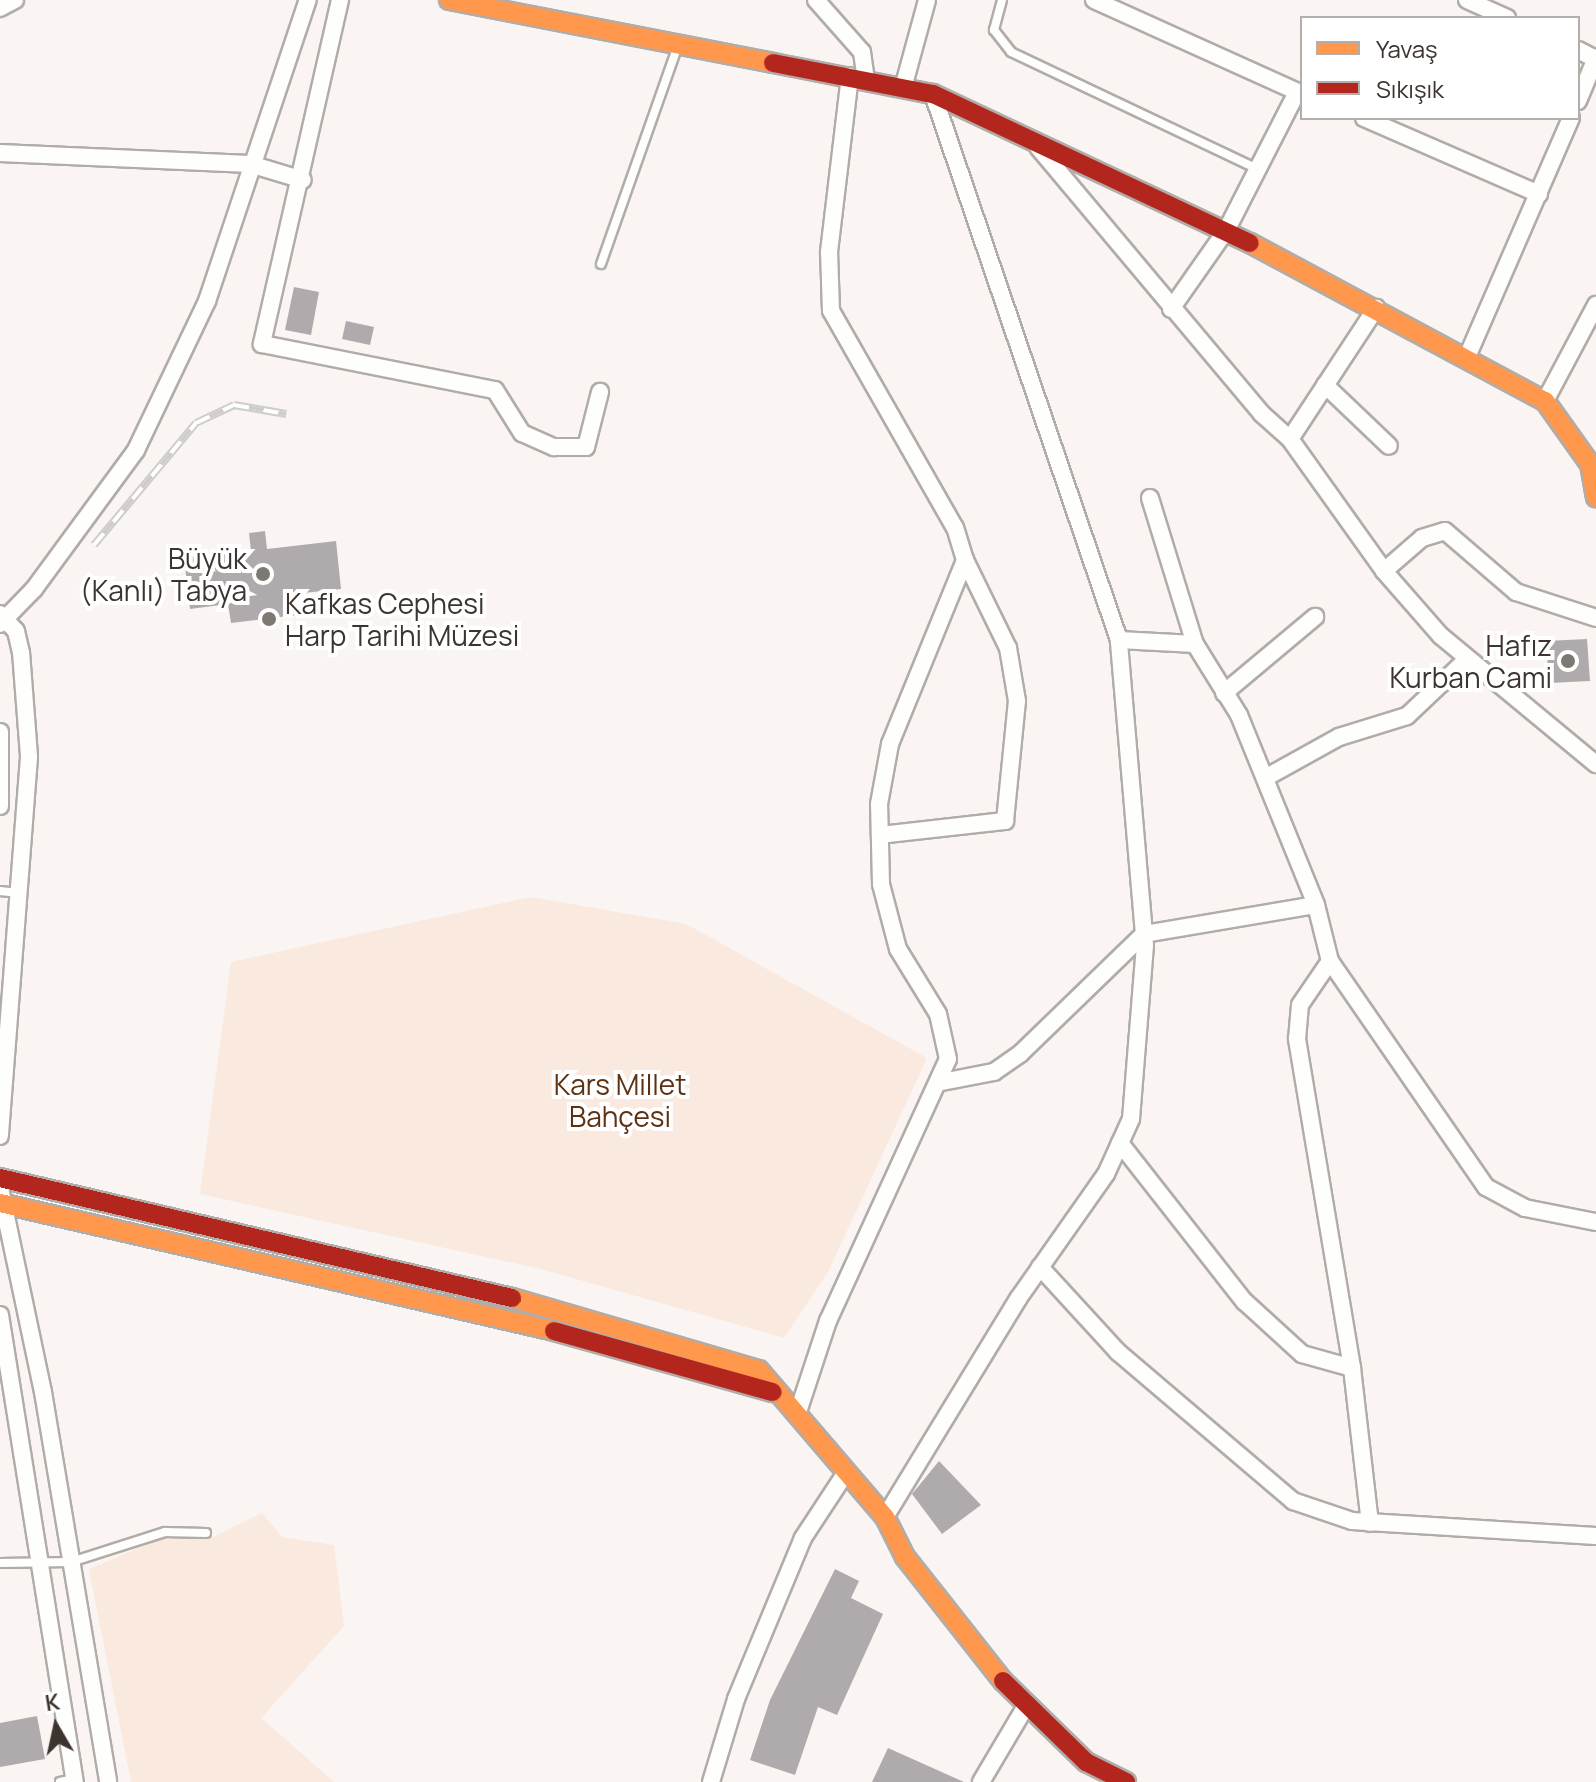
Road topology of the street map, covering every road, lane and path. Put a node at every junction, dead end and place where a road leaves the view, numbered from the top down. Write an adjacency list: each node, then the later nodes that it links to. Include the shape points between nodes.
1 (15, 0): 10 (street)
2 (308, 0): 23 (street)
3 (340, 0): 25 (street)
4 (449, 0): 12 (street)
5 (816, 0): 14 (street, via 862,52)
6 (927, 0): 15 (street)
7 (1002, 0): 24 (lane, via 994,30 1011,52)
8 (1094, 0): 16 (street)
9 (1467, 0): 11 (street)
10 (0, 8)
11 (1503, 16)
12 (677, 48): 14 (street); 28 (lane)
13 (1596, 58): 18 (street)
14 (858, 78): 15 (street); 40 (street, via 829,252 831,311 955,528)
15 (903, 88): 17 (street)
16 (1299, 93): 24 (street)
17 (933, 94): 21 (street); 45 (street)
18 (1580, 96)
19 (1369, 120): 26 (street)
20 (1570, 120): 26 (street)
21 (1038, 147): 27 (street); 31 (street)
22 (0, 153): 23 (street)
23 (250, 164): 25 (street); 44 (street, via 207,301 136,450)
24 (1257, 169): 27 (street)
25 (303, 180): 34 (street, via 268,292 262,344 495,390 522,433 554,447 586,447)
26 (1539, 194): 32 (street)
27 (1227, 229): 30 (street); 31 (street)
28 (601, 264)
29 (1596, 305): 35 (street)
30 (1376, 308): 32 (street); 33 (street)
31 (1171, 309): 36 (street)
32 (1467, 357): 35 (street)
33 (1325, 385): 36 (street); 37 (street)
34 (600, 392)
35 (1545, 401): 38 (street, via 1590,464)
36 (1290, 439): 41 (street)
37 (1389, 446)
38 (1596, 497)
39 (1150, 498): 46 (street)
40 (965, 560): 55 (street, via 890,744); 55 (street, via 1008,648 1017,701 1005,821)
41 (1384, 571): 43 (street, via 1422,538 1445,531 1516,592); 47 (street)
42 (1315, 617): 48 (street)
43 (1596, 618)
44 (2, 619): 51 (street, via 16,631 25,675)
45 (1119, 640): 46 (street); 59 (street)
46 (1195, 644): 48 (street)
47 (1465, 661): 52 (street); 53 (street, via 1407,716 1339,737)
48 (1224, 693): 53 (street)
49 (0, 732): 50 (street)
50 (1, 756): 51 (street); 54 (street)
51 (29, 757): 57 (street)
52 (1596, 764)
53 (1265, 778): 58 (street)
54 (0, 806)
55 (880, 835): 61 (street, via 881,884 898,949 946,1041)
56 (0, 891): 57 (lane)
57 (20, 893): 62 (street)
58 (1316, 905): 59 (street); 60 (street)
59 (1144, 934): 61 (street, via 1021,1053 994,1072); 63 (street, via 1138,1063)
60 (1330, 961): 66 (street, via 1486,1187 1525,1208); 69 (street, via 1300,1005 1297,1039)
61 (942, 1082): 72 (street, via 828,1321)
62 (0, 1136)
63 (1120, 1143): 67 (street); 69 (street, via 1244,1301 1302,1354)
64 (0, 1178): 71 (street, via 690,1343 759,1370)
65 (1, 1198): 71 (street, via 574,1336); 78 (street)
66 (1596, 1222)
67 (1040, 1267): 74 (street); 75 (street, via 1118,1352 1293,1501)
68 (0, 1315): 70 (street)
69 (1352, 1368): 75 (street)
70 (6, 1385): 80 (street)
71 (773, 1392): 72 (street)
72 (798, 1412): 73 (street)
73 (845, 1474): 74 (street); 84 (street, via 803,1538 736,1699)
74 (885, 1517): 81 (street, via 905,1557)
75 (1370, 1523): 77 (street)
76 (206, 1533): 78 (lane, via 165,1532)
77 (1596, 1536)
78 (71, 1562): 80 (lane); 83 (street)
79 (0, 1563): 80 (lane)
80 (41, 1563): 82 (street)
81 (1026, 1706): 85 (street); 86 (street, via 1086,1762)
82 (70, 1781)
83 (108, 1782)
84 (711, 1782)
85 (981, 1782)
86 (1126, 1782)

